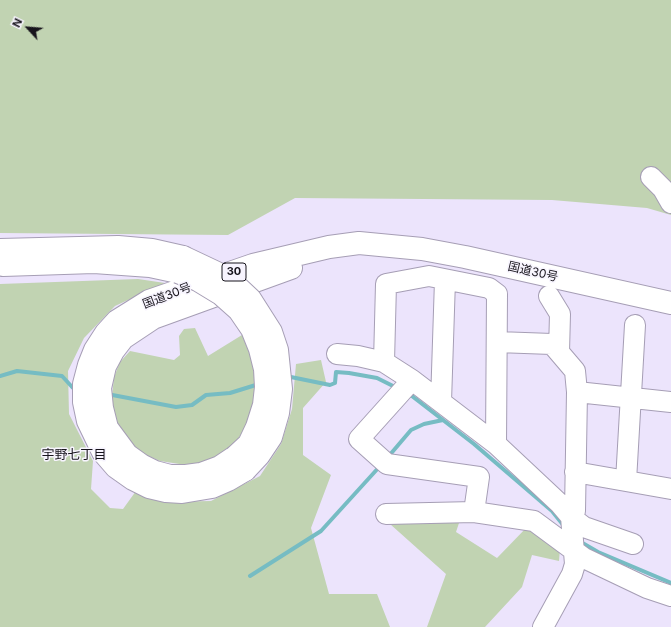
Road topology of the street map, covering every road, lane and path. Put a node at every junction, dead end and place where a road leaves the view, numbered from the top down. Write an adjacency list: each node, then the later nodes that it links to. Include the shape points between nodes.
1 (651, 177): 2 (street, via 663,189)
2 (671, 203)
3 (0, 250): 5 (highway, 国道30号 / 30, via 118,247 152,250)
4 (0, 265): 5 (highway, 国道30号 / 30, via 94,262 150,266)
5 (181, 265): 8 (highway, 国道30号 / 30, bridge, via 198,280 221,294 239,310 252,329 260,349 266,387 257,427 240,464 220,466 201,474 170,476 155,472 127,455 115,441 93,405 105,366 104,350 136,327 172,310 301,265 394,247 465,257)
6 (445, 280): 10 (street, via 489,288 497,294); 13 (street, via 429,276 386,284); 17 (street)
7 (549, 296): 11 (street, via 560,314)
8 (671, 303)
9 (635, 325): 16 (street)
10 (497, 342): 11 (street, via 552,344); 19 (street)
11 (559, 352): 15 (street, via 575,371)
12 (337, 354): 13 (street)
13 (384, 362): 14 (street)
14 (406, 387): 17 (street); 23 (street, via 359,439 385,462 479,477)
15 (577, 392): 16 (street); 20 (street)
16 (630, 398): 18 (street); 21 (street)
17 (441, 402): 19 (street)
18 (671, 402)
19 (496, 444): 25 (street, via 560,504)
20 (575, 472): 21 (street); 25 (street)
21 (626, 481): 22 (street)
22 (671, 489)
23 (474, 512): 24 (street); 25 (street, via 534,522)
24 (386, 514)
25 (573, 534): 26 (street, via 584,527); 27 (street, via 647,588); 28 (street, via 575,564 572,574)
26 (632, 544)
27 (671, 596)
28 (543, 627)

